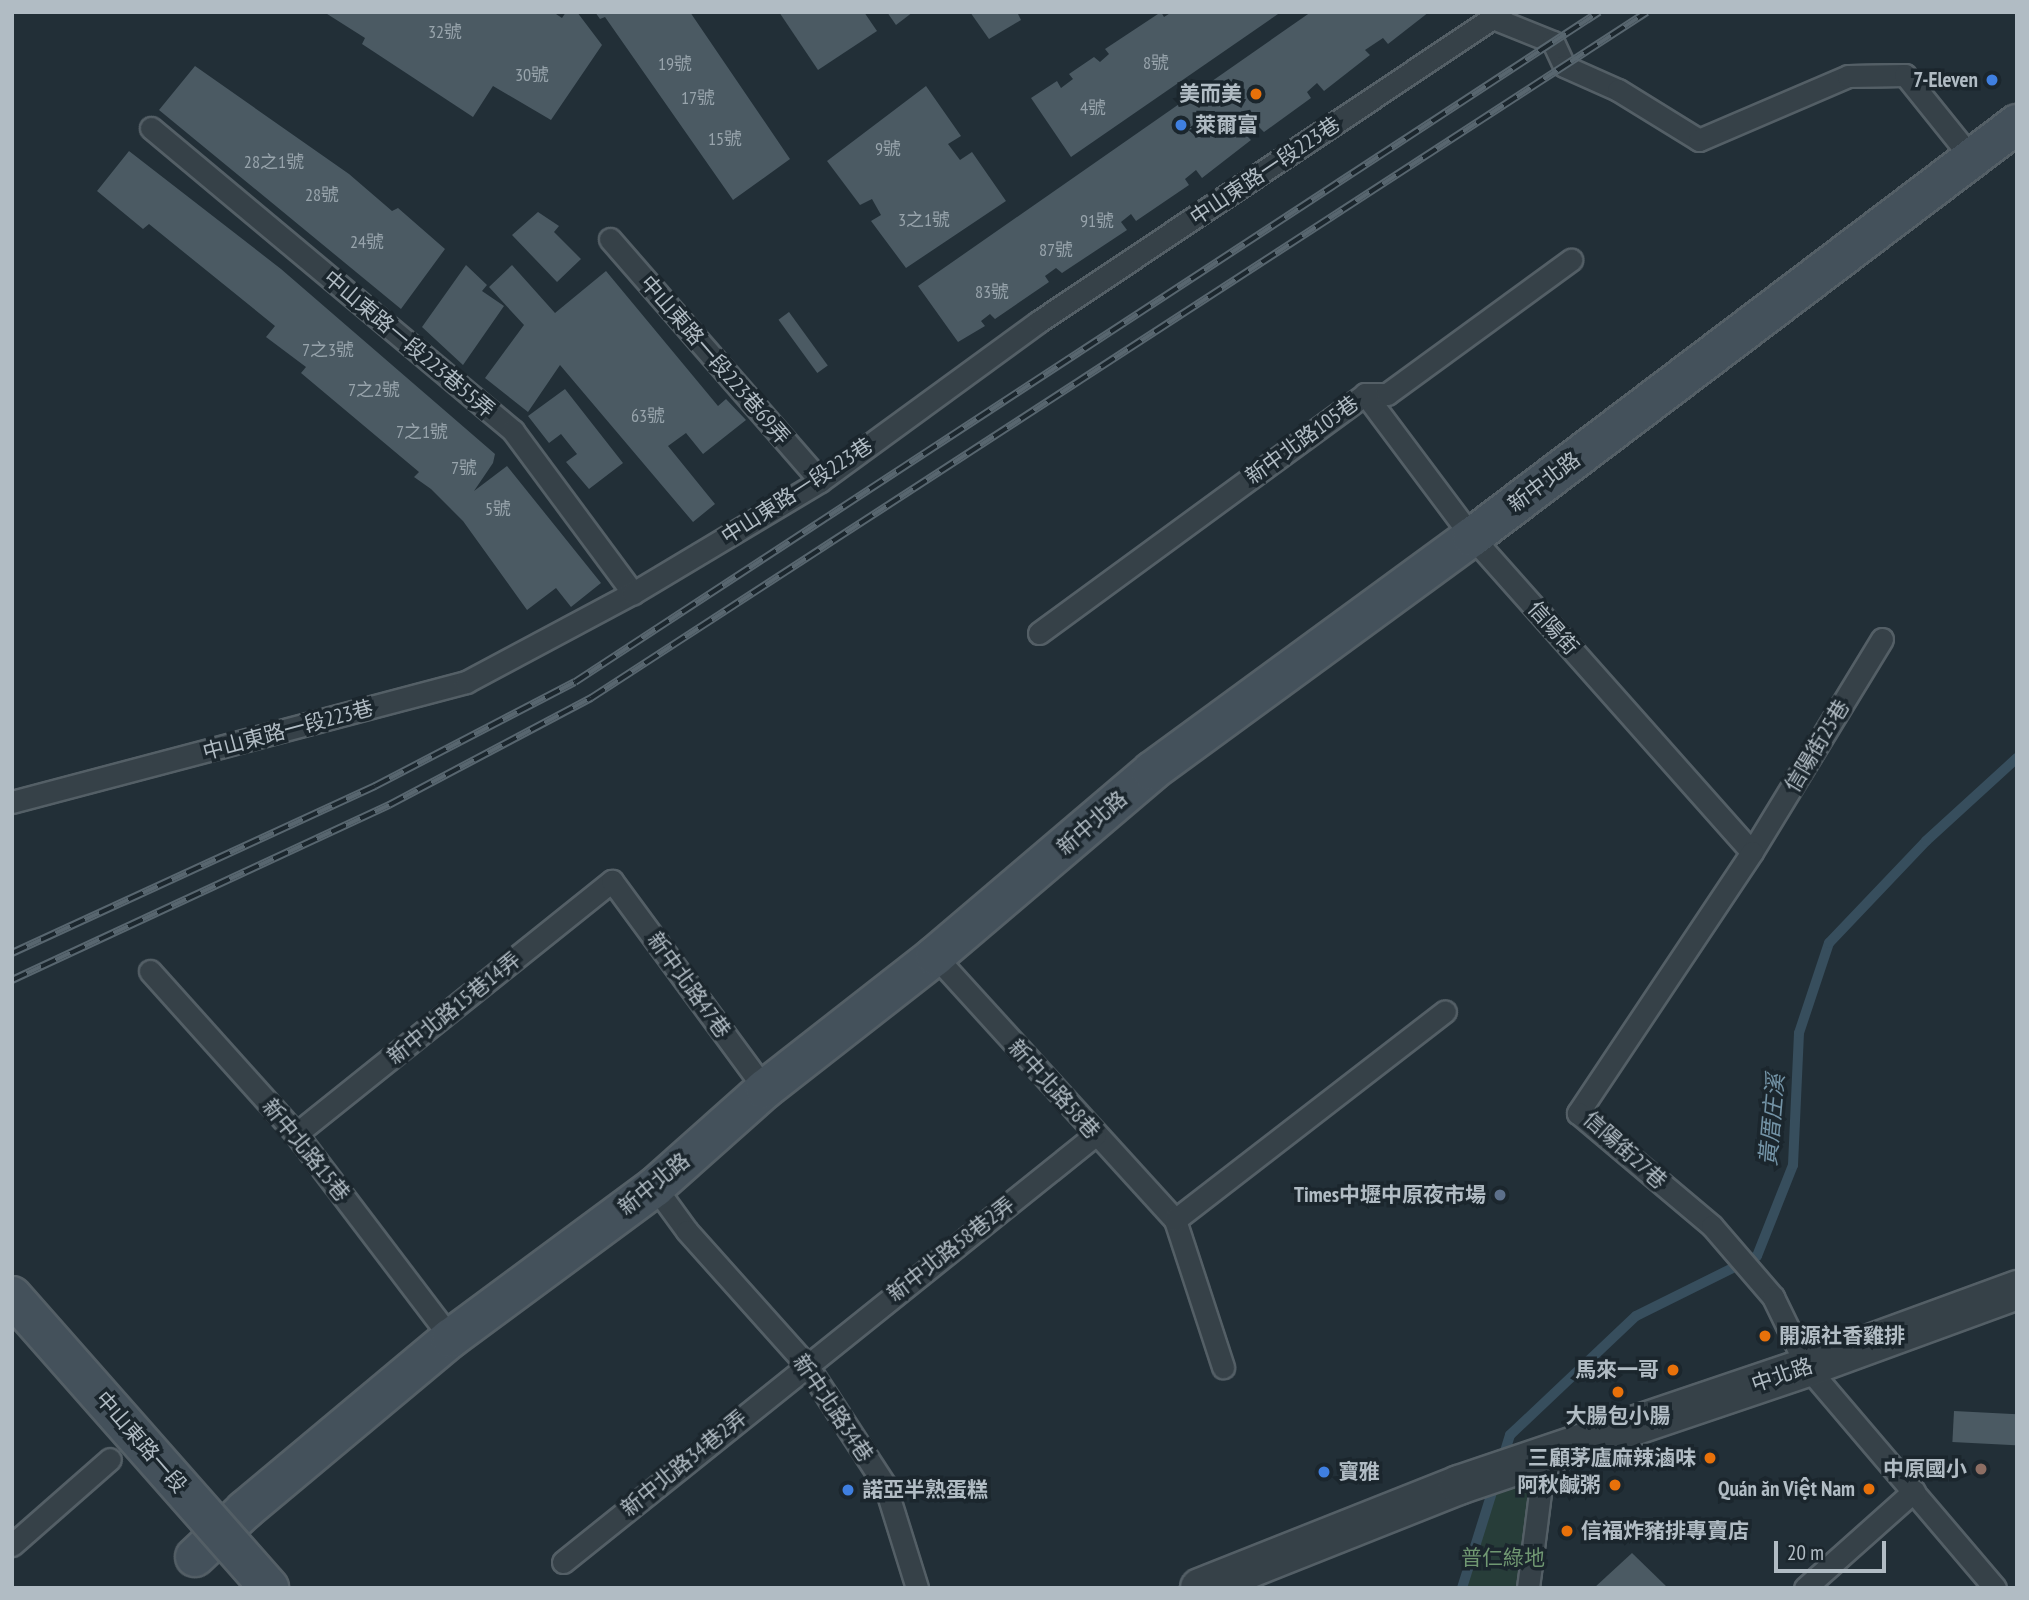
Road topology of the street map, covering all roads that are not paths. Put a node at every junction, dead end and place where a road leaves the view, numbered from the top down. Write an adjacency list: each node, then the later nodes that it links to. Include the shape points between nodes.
1 (1497, 15): 4 (lane, via 1553,42 1564,66 1618,90 1699,139 1848,76 1905,75); 8 (lane, 中山東路一段223巷, via 1038,322)
2 (2017, 124): 4 (street, 新中北路)
3 (151, 128): 10 (lane, 中山東路一段223巷55弄, via 513,431)
4 (1971, 157): 9 (street, 新中北路)
5 (610, 239): 8 (lane, 中山東路一段223巷69弄)
6 (1571, 260): 7 (lane, 新中北路105巷, via 1387,394)
7 (1365, 394): 9 (lane, 信陽街); 11 (lane, 新中北路105巷)
8 (820, 481): 10 (lane, 中山東路一段223巷)
9 (1472, 537): 14 (lane, 信陽街); 16 (street, 新中北路, via 1152,771)
10 (633, 593): 13 (lane, 中山東路一段223巷, via 466,682)
11 (1039, 633)
12 (1882, 639): 14 (lane, 信陽街25巷)
13 (12, 802)
14 (1752, 852): 29 (lane, 信陽街27巷, via 1578,1113 1712,1226 1773,1297)
15 (612, 881): 19 (lane, 新中北路47巷); 20 (lane, 新中北路15巷14弄)
16 (936, 956): 19 (street, 新中北路); 21 (lane, 新中北路58巷)
17 (150, 971): 20 (lane, 新中北路15巷)
18 (1445, 1011): 23 (lane)
19 (765, 1089): 22 (street, 新中北路)
20 (296, 1134): 26 (lane, 新中北路15巷)
21 (1095, 1135): 23 (lane, 新中北路58巷); 27 (lane, 新中北路58巷2弄)
22 (654, 1186): 26 (street, 新中北路); 27 (lane, 新中北路34巷, via 687,1231)
23 (1175, 1220): 28 (lane, 新中北路58巷)
24 (2017, 1290): 29 (street, 中北路)
25 (12, 1296): 36 (street, 中山東路一段, bridge)
26 (452, 1338): 34 (street, 新中北路)
27 (806, 1363): 35 (lane, 新中北路34巷2弄); 37 (lane, 新中北路34巷, via 885,1485)
28 (1223, 1367)
29 (1807, 1367): 30 (street, 中北路); 32 (lane, 信陽街27巷)
30 (1545, 1454): 38 (street, 中北路); 39 (lane)
31 (110, 1459): 33 (lane)
32 (1914, 1491): 40 (lane); 41 (lane, 信陽街27巷)
33 (12, 1545)
34 (195, 1557)
35 (563, 1562)
36 (269, 1588)
37 (917, 1588)
38 (1200, 1588)
39 (1528, 1588)
40 (1805, 1588)
41 (1995, 1588)

